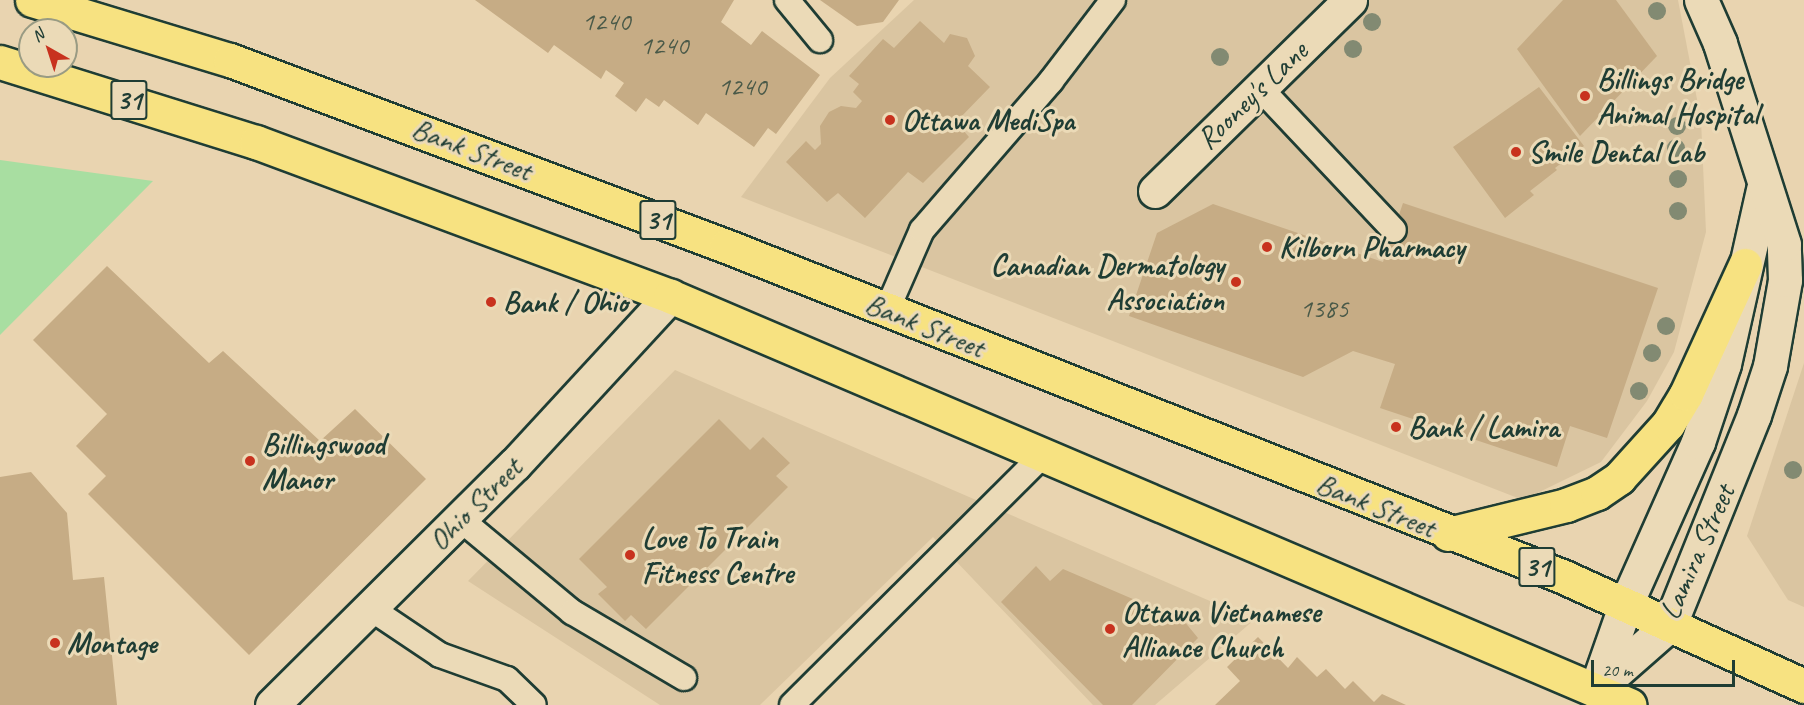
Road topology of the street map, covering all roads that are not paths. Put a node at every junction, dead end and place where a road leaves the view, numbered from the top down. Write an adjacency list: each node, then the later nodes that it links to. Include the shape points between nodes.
1 (32, 0): 14 (main road, Bank Street / 31, via 230,60 374,112)
2 (787, 0): 6 (lane)
3 (1113, 0): 14 (lane, via 1051,81 922,230)
4 (1350, 0): 8 (street, Rooney's Lane)
5 (1701, 0): 9 (street, Lamira Street, via 1720,43)
6 (820, 40)
7 (0, 62): 13 (main road, 31, via 288,153)
8 (1260, 88): 10 (street, Rooney's Lane); 11 (lane)
9 (1763, 189): 12 (street, Lamira Street); 20 (street, Lamira Street, via 1784,244 1785,280 1770,366)
10 (1155, 191)
11 (1394, 230)
12 (1745, 265): 17 (main road, via 1686,394 1668,424 1619,478 1566,505); 18 (street, Lamira Street, via 1724,364 1698,442)
13 (670, 296): 15 (main road, 31); 16 (street, Ohio Street)
14 (887, 310): 17 (main road, Bank Street / 31)
15 (1043, 454): 23 (main road, 31); 26 (lane)
16 (460, 519): 19 (street, Ohio Street); 21 (lane, via 572,612)
17 (1448, 534): 18 (main road, Bank Street / 31, via 1564,577)
18 (1625, 606): 20 (main road, Bank Street / 31); 23 (street, Lamira Street)
19 (370, 608): 24 (street, Ohio Street); 25 (lane, via 440,655 507,680)
20 (1670, 624): 22 (main road, Bank Street / 31); 23 (street, Lamira Street)
21 (684, 678)
22 (1804, 686)
23 (1590, 698): 27 (main road, 31)
24 (272, 705)
25 (534, 705)
26 (792, 705)
27 (1630, 705)

